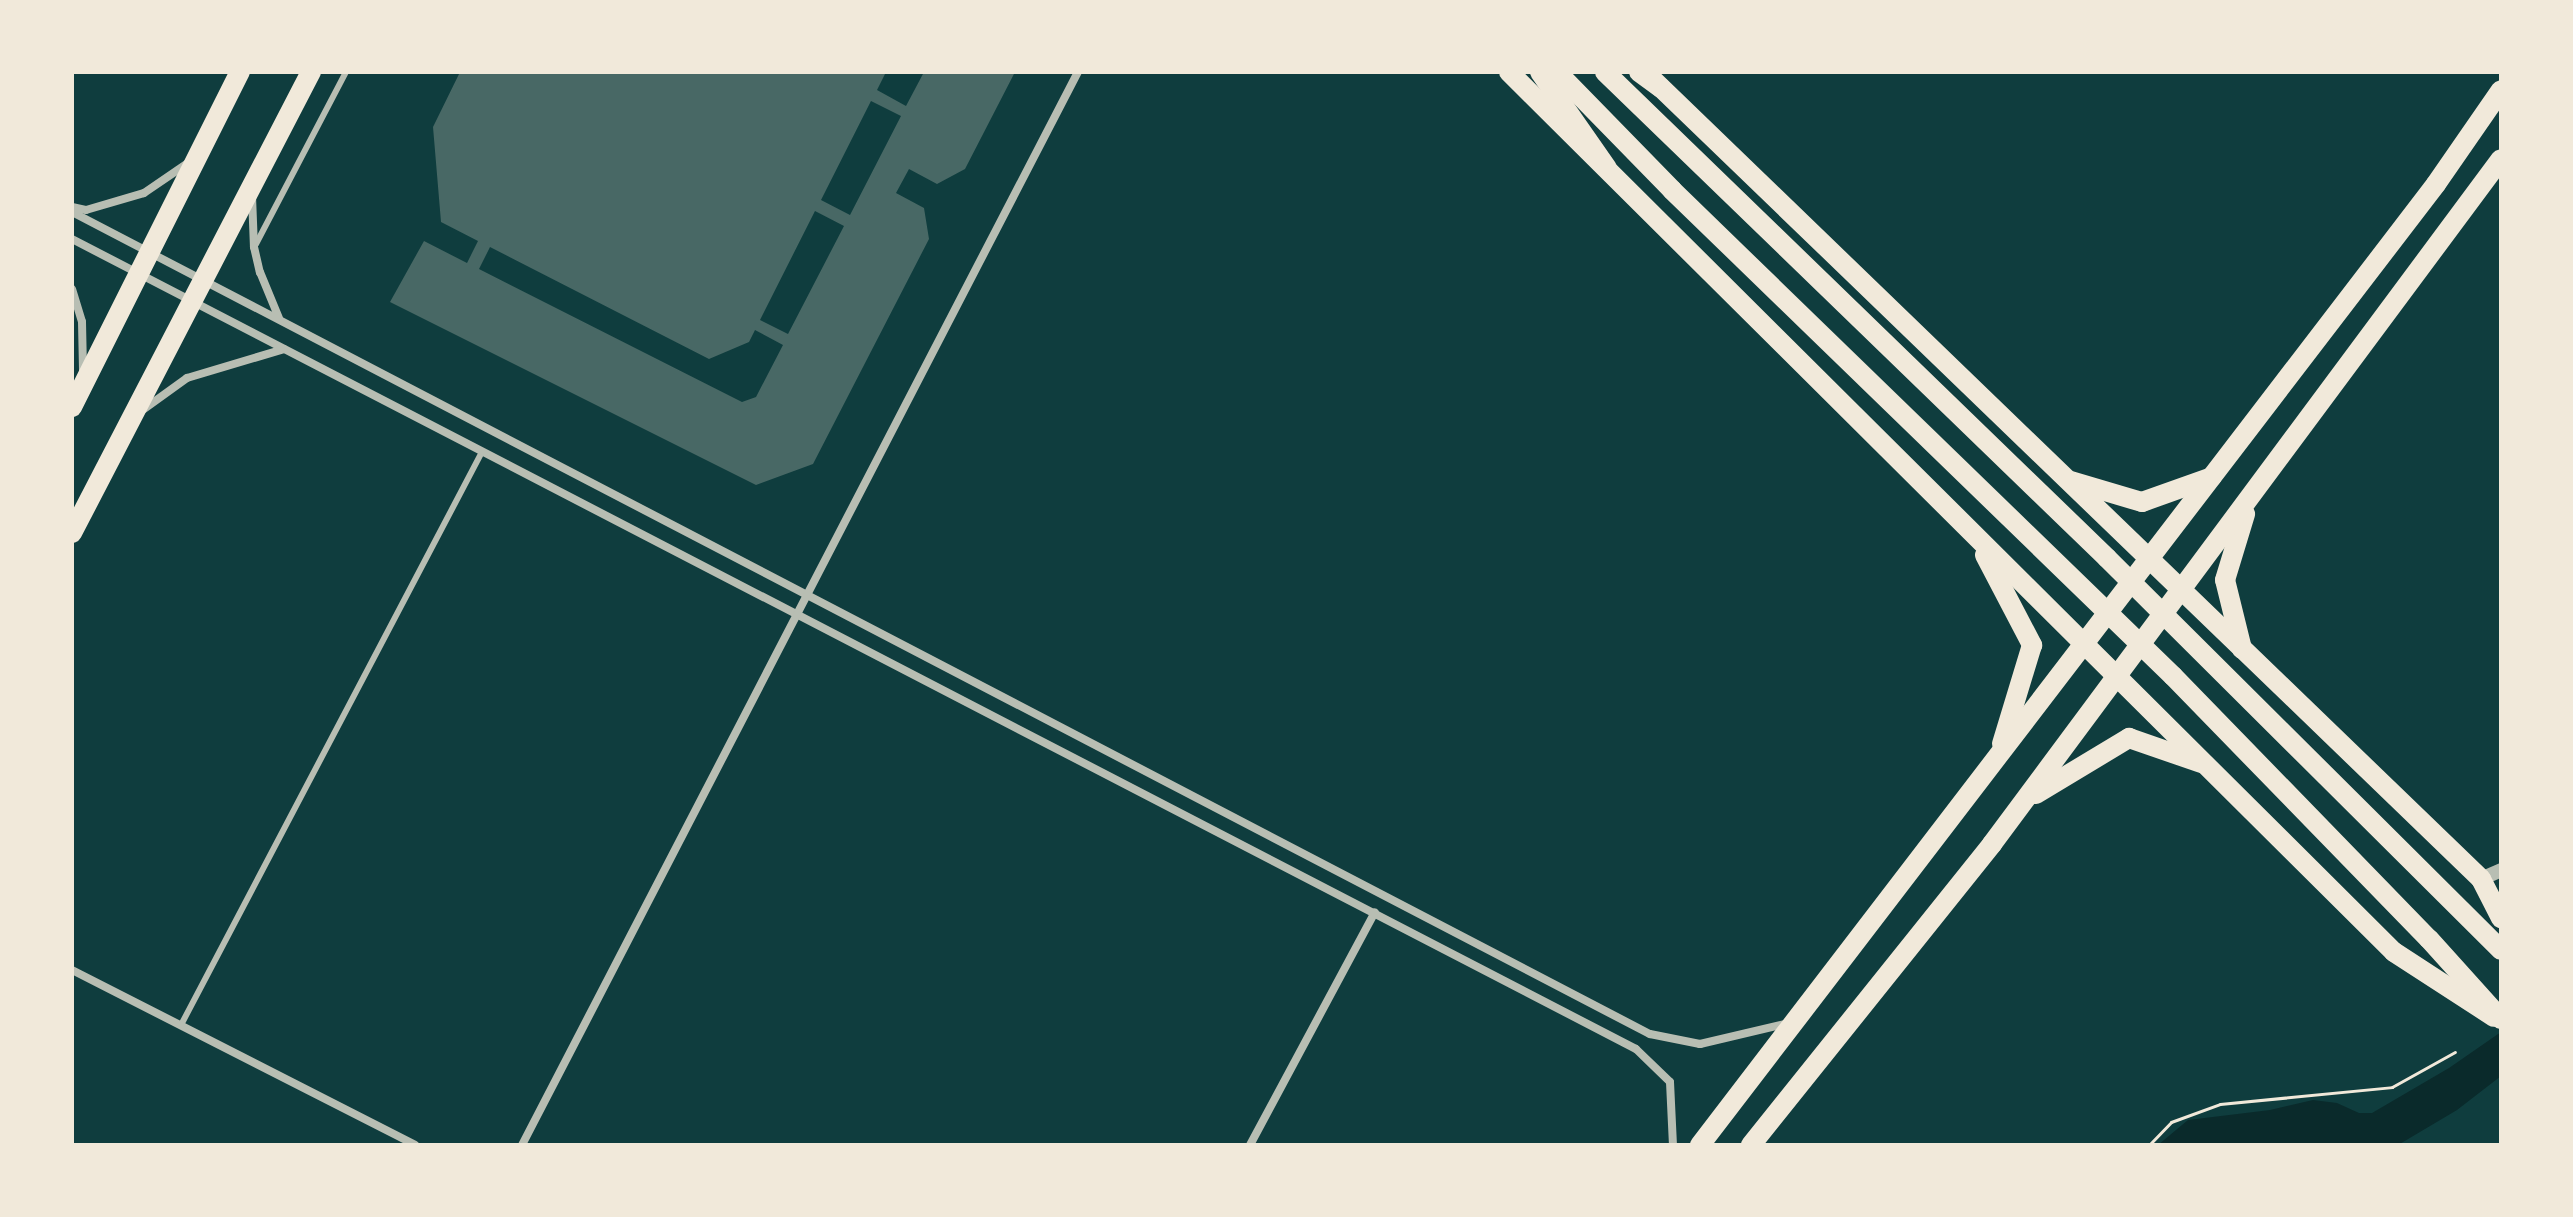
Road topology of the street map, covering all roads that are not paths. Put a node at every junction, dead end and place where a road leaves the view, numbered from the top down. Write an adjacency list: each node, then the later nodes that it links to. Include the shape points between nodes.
1 (240, 72): 11 (main road)
2 (311, 72): 14 (main road)
3 (346, 72): 17 (lane)
4 (1078, 72): 36 (street)
5 (1509, 72): 13 (main road)
6 (1540, 72): 13 (main road)
7 (1557, 72): 50 (main road, via 2173,676)
8 (1605, 72): 48 (main road)
9 (1642, 72): 30 (main road)
10 (2501, 90): 29 (main road, via 2436,184)
11 (195, 158): 15 (street, via 144,193); 18 (main road)
12 (2501, 159): 31 (main road)
13 (1607, 168): 33 (main road)
14 (252, 188): 17 (street); 20 (main road)
15 (72, 210): 18 (street)
16 (72, 239): 19 (street)
17 (254, 247): 23 (street)
18 (149, 251): 19 (main road); 20 (street)
19 (138, 273): 22 (street); 25 (main road)
20 (206, 280): 22 (main road); 23 (street)
21 (72, 289): 25 (street, via 82,322)
22 (194, 302): 24 (street); 27 (main road)
23 (279, 319): 36 (street)
24 (284, 349): 27 (street, via 187,378); 28 (street)
25 (84, 385): 26 (main road)
26 (72, 407)
27 (134, 416): 32 (main road)
28 (482, 452): 37 (street); 52 (lane)
29 (2212, 477): 30 (main road, via 2142,502); 34 (main road)
30 (2067, 480): 34 (main road)
31 (2250, 499): 35 (main road); 39 (main road, via 2225,580)
32 (72, 533)
33 (1976, 538): 38 (main road); 41 (main road, via 2032,645)
34 (2149, 558): 35 (main road); 38 (main road)
35 (2182, 590): 39 (main road); 40 (main road)
36 (806, 594): 37 (street); 51 (street, via 1650,1034 1700,1044)
37 (794, 615): 46 (street); 54 (street)
38 (2083, 644): 40 (main road); 41 (main road)
39 (2242, 649): 45 (main road)
40 (2117, 677): 42 (main road); 43 (main road)
41 (1998, 755): 51 (main road)
42 (2206, 765): 43 (main road, via 2129,738); 50 (main road, via 2394,952)
43 (2026, 800): 58 (main road)
44 (2501, 870): 45 (street)
45 (2481, 879): 47 (main road)
46 (1375, 912): 55 (street); 56 (street, via 1636,1049 1670,1082)
47 (2501, 918)
48 (2501, 950)
49 (72, 970): 52 (street)
50 (2501, 1020)
51 (1794, 1022): 57 (main road)
52 (181, 1025): 53 (street)
53 (415, 1145)
54 (522, 1145)
55 (1250, 1145)
56 (1673, 1145)
57 (1700, 1145)
58 (1751, 1145)

